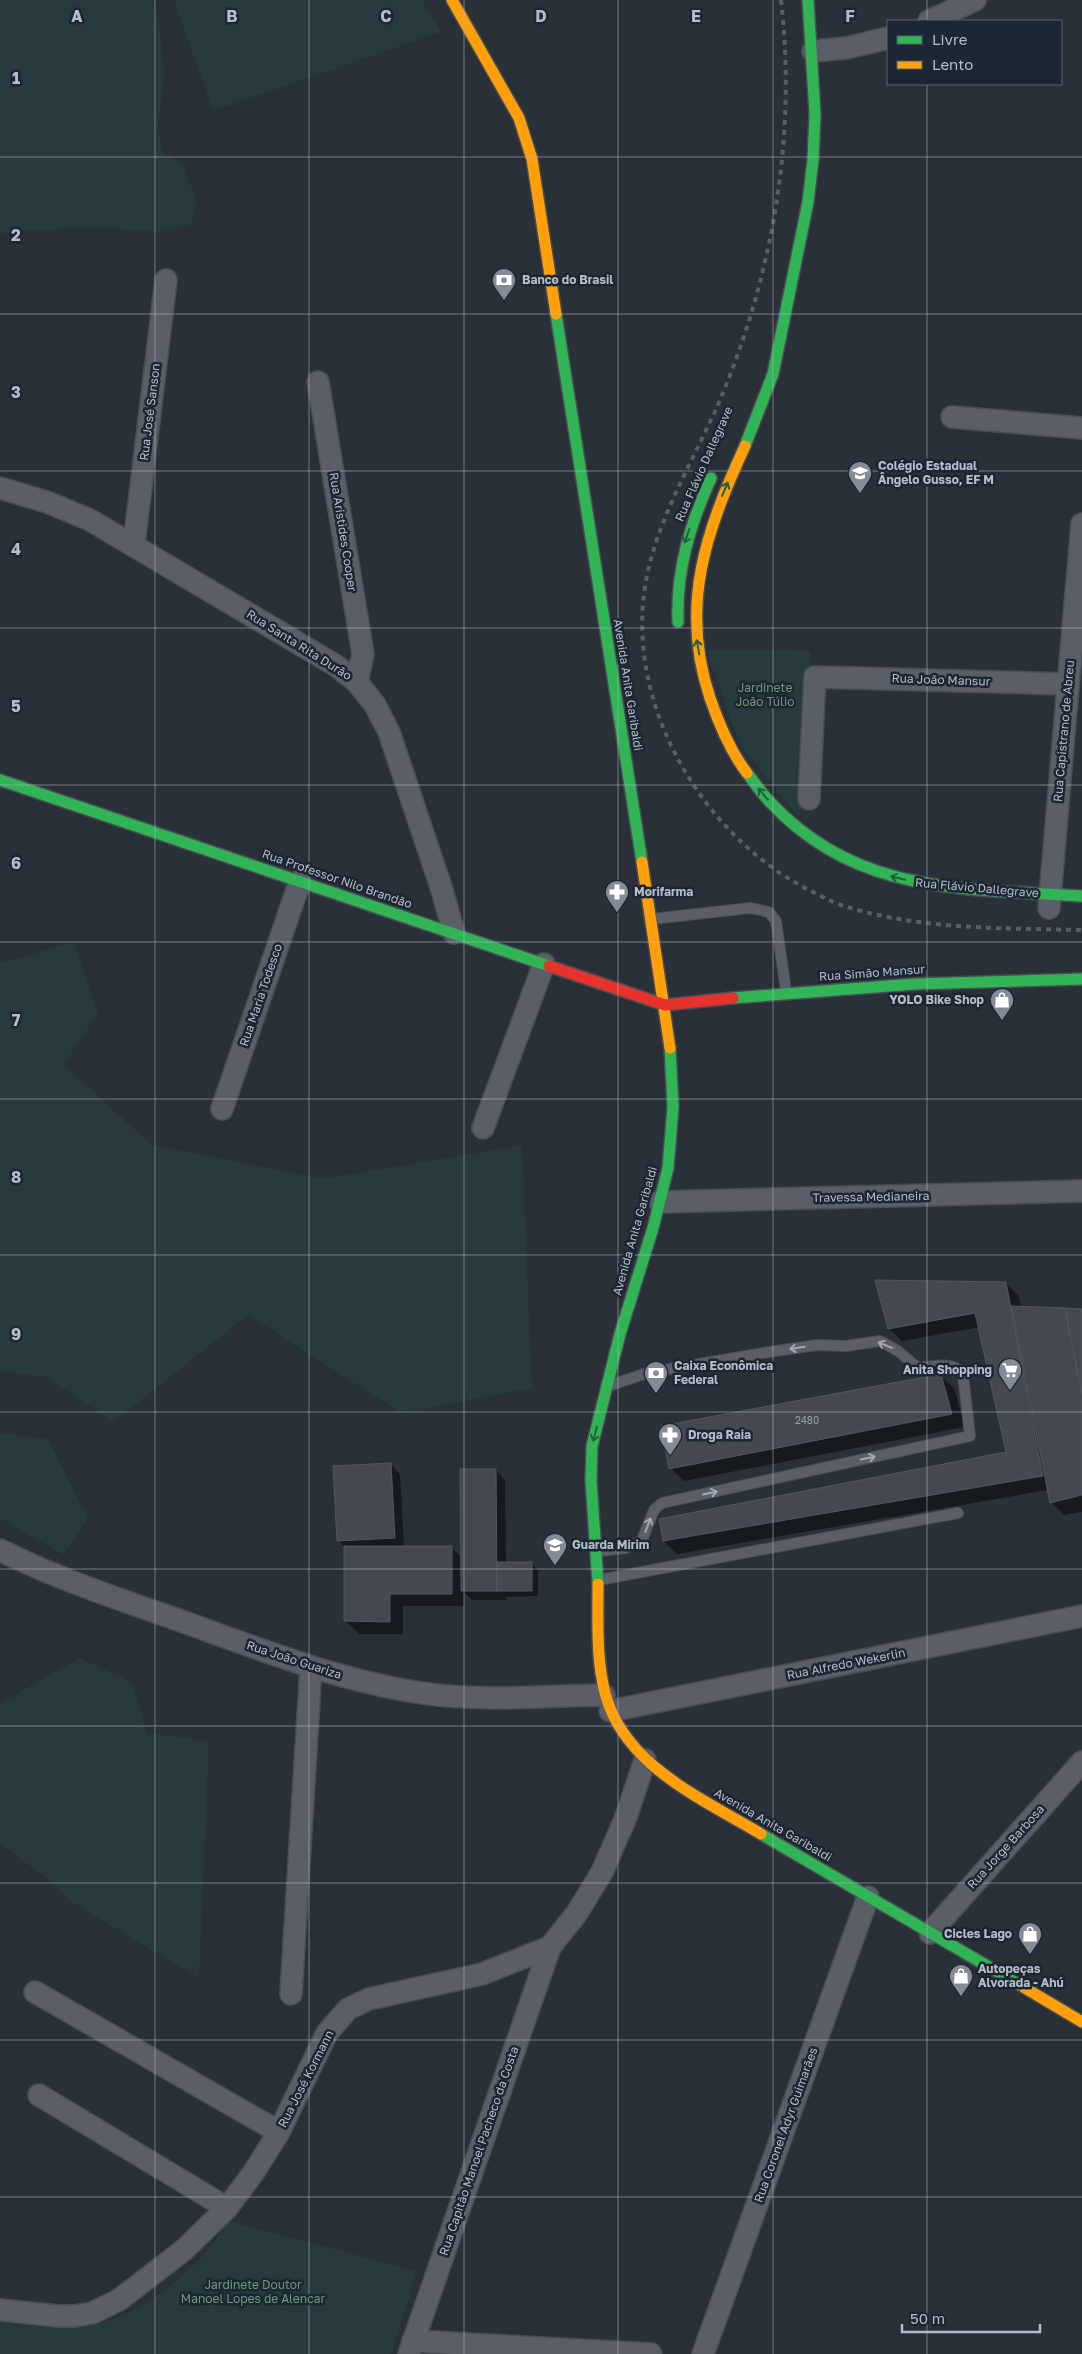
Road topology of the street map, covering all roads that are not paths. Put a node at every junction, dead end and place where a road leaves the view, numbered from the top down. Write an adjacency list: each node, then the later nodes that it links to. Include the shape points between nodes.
1 (452, 0): 25 (main road, Avenida Anita Garibaldi, via 519,118 532,159)
2 (808, 0): 6 (main road, Rua Flávio Dallegrave)
3 (975, 0): 4 (street)
4 (931, 20)
5 (887, 38): 6 (street, via 846,48)
6 (813, 51): 8 (main road, Rua Flávio Dallegrave, via 811,182 794,281)
7 (166, 280): 16 (street, Rua José Sanson)
8 (781, 333): 9 (main road, Rua Flávio Dallegrave); 24 (main road, Rua Flávio Dallegrave, one-way to 8, via 893,878 832,853 784,817 762,794 724,737 709,698 696,642 698,580 712,522 773,375)
9 (760, 377)
10 (318, 382): 18 (street, Rua Aristides Cooper, via 363,654)
11 (952, 417): 12 (street)
12 (1082, 428)
13 (717, 465): 17 (main road, Rua Flávio Dallegrave, one-way to 17, via 683,546 678,584)
14 (0, 488): 16 (street, Rua Santa Rita Durão, via 70,510)
15 (1082, 524): 19 (street, Rua Capistrano de Abreu)
16 (134, 544): 18 (street, Rua Santa Rita Durão, via 335,665)
17 (678, 632)
18 (357, 682): 26 (street, Rua Santa Rita Durão, via 375,706 395,747)
19 (1068, 684): 21 (street, Rua João Mansur, via 815,677); 24 (street, Rua Capistrano de Abreu)
20 (0, 780): 22 (main road, Rua Professor Nilo Brandão)
21 (808, 798)
22 (300, 881): 26 (main road, Rua Professor Nilo Brandão); 31 (street, Rua Maria Todesco)
23 (1082, 896): 24 (main road, Rua Flávio Dallegrave)
24 (1051, 905)
25 (650, 919): 29 (lane, via 750,908 769,912 776,921); 30 (main road, Avenida Anita Garibaldi)
26 (454, 933): 27 (main road, Rua Professor Nilo Brandão)
27 (544, 964): 30 (main road, Rua Professor Nilo Brandão); 32 (street)
28 (1082, 979): 29 (main road, Rua Simão Mansur, via 915,984)
29 (786, 993): 30 (main road, Rua Simão Mansur)
30 (665, 1005): 34 (main road, Avenida Anita Garibaldi, via 674,1103 670,1152)
31 (222, 1109)
32 (483, 1128)
33 (1082, 1192): 34 (street, Travessa Medianeira)
34 (660, 1202): 35 (main road, Avenida Anita Garibaldi, via 621,1329)
35 (607, 1387): 36 (main road, Avenida Anita Garibaldi); 40 (main road, Avenida Anita Garibaldi, one-way to 40, via 592,1444 590,1486); 40 (lane, one-way to 35, via 626,1548 642,1540 654,1510 662,1503 970,1436 960,1370 954,1366 918,1368 880,1341 846,1346 817,1345 647,1373)
36 (609, 1424)
37 (604, 1503): 40 (main road, Avenida Anita Garibaldi)
38 (958, 1513): 41 (lane)
39 (0, 1550): 43 (street, Rua João Guariza, via 70,1581)
40 (598, 1551): 41 (main road, Avenida Anita Garibaldi)
41 (598, 1580): 44 (main road, Avenida Anita Garibaldi, via 599,1662)
42 (1082, 1616): 44 (street, Rua Alfredo Wekerlin)
43 (311, 1667): 44 (street, Rua João Guariza, via 397,1688 449,1696); 51 (street)
44 (607, 1703): 45 (main road, Avenida Anita Garibaldi, via 625,1736)
45 (645, 1760): 47 (main road, Avenida Anita Garibaldi, via 688,1791); 49 (street, Rua José Kormann, via 626,1817 602,1872 577,1913)
46 (1082, 1762): 48 (street, Rua Jorge Barbosa)
47 (868, 1897): 48 (main road, Avenida Anita Garibaldi); 59 (street, Rua Coronel Adyr Guimarães)
48 (930, 1933): 52 (main road, Avenida Anita Garibaldi)
49 (550, 1947): 54 (street, Rua José Kormann, via 482,1974 368,1999 348,2009 327,2033); 57 (street, Rua Capitão Manoel Pacheco da Costa)
50 (35, 1992): 54 (street)
51 (291, 1994)
52 (1082, 2022)
53 (39, 2096): 55 (street)
54 (279, 2132): 55 (street, Rua José Kormann)
55 (227, 2208): 56 (street, Rua José Kormann, via 186,2249 106,2308 75,2316)
56 (0, 2310)
57 (411, 2348): 58 (street)
58 (651, 2354)
59 (703, 2354)

